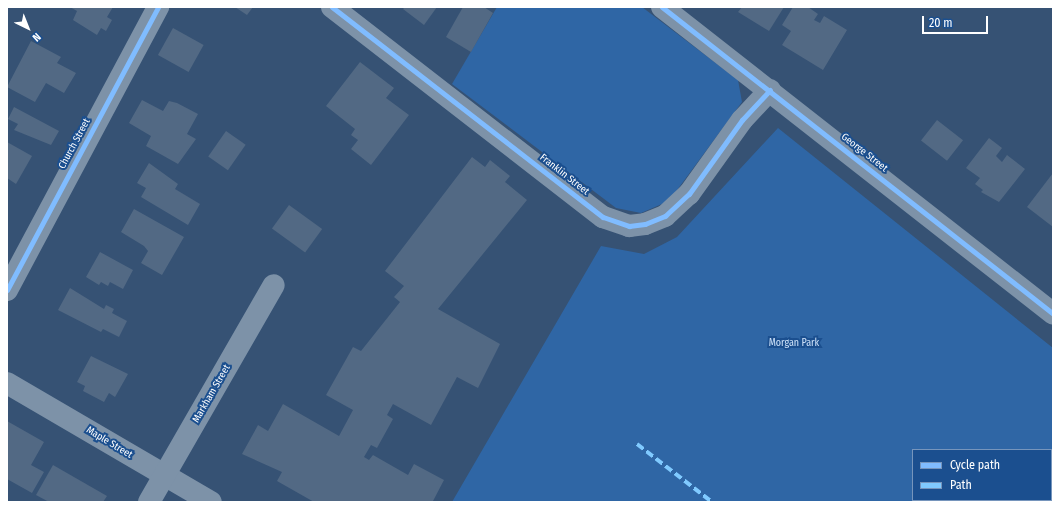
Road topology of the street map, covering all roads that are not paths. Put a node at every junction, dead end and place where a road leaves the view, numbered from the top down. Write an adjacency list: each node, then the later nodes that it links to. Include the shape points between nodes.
1 (158, 7): 6 (street, Church Street)
2 (332, 7): 4 (street, Franklin Street, via 603,217 629,226 645,224 664,216 689,194 742,120)
3 (662, 7): 4 (street, George Street)
4 (770, 90): 7 (street, George Street)
5 (274, 285): 9 (street, Markham Street)
6 (7, 290)
7 (1053, 314)
8 (7, 383): 9 (street, Maple Street)
9 (164, 476): 10 (street, Markham Street); 11 (street, Maple Street)
10 (149, 502)
11 (211, 502)

